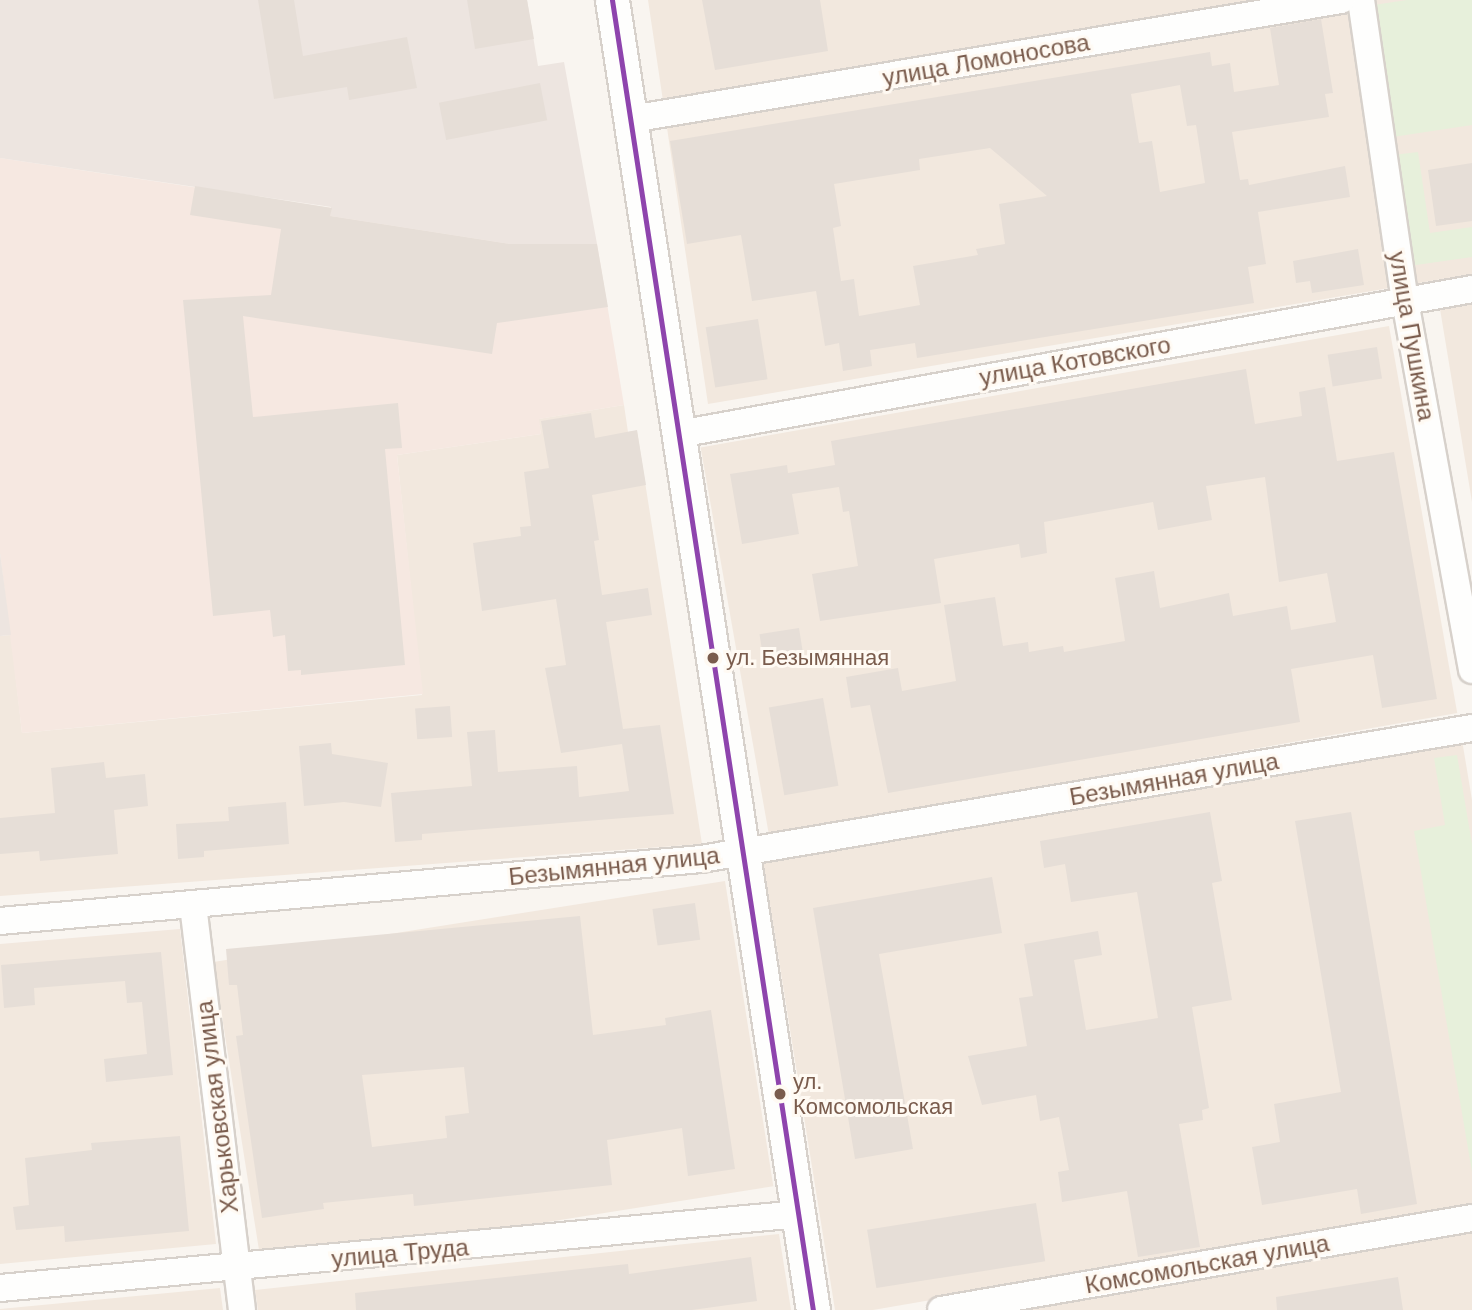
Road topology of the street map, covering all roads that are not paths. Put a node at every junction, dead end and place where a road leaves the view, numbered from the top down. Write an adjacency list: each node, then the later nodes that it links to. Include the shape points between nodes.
1 (612, 0): 4 (street)
2 (1340, 0): 4 (street, улица Ломоносова)
3 (1361, 0): 6 (street, улица Пушкина)
4 (631, 119): 7 (street)
5 (1472, 289): 6 (street, улица Котовского)
6 (1405, 301): 7 (street, улица Котовского); 8 (street, улица Пушкина)
7 (679, 434): 10 (street)
8 (1472, 670)
9 (1472, 728): 10 (street, Безымянная улица)
10 (745, 853): 11 (street, Безымянная улица); 13 (street)
11 (193, 905): 12 (street, Безымянная улица); 15 (street, Харьковская улица)
12 (0, 921)
13 (799, 1214): 15 (street, улица Труда); 18 (street)
14 (1472, 1218): 19 (street, Комсомольская улица)
15 (237, 1268): 16 (street, улица Труда); 17 (street, Харьковская улица)
16 (0, 1288)
17 (242, 1310)
18 (813, 1310)
19 (941, 1310)

